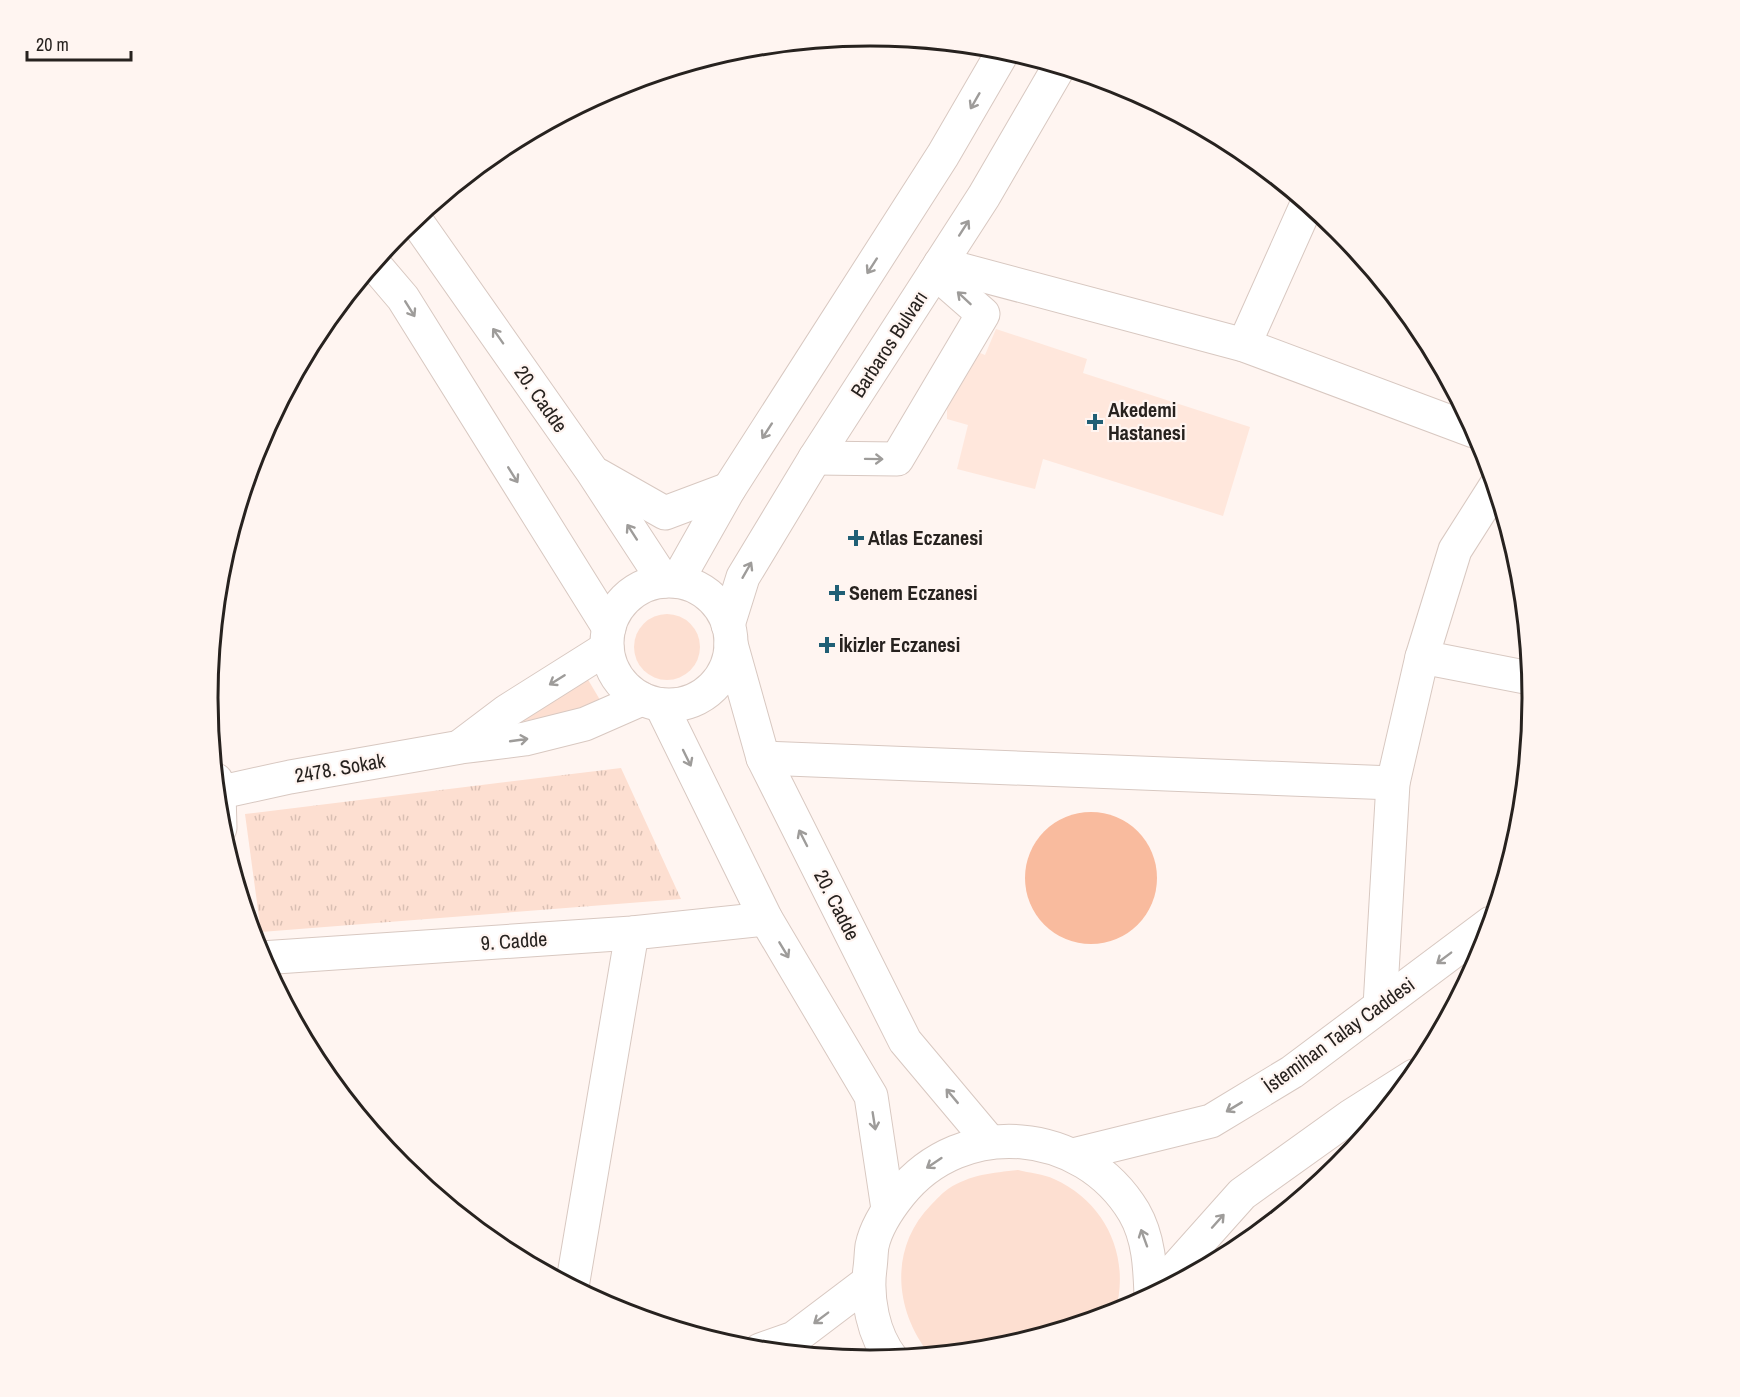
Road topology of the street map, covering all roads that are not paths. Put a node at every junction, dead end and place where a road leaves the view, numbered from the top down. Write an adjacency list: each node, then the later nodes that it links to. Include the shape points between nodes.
1 (999, 59): 11 (street, one-way to 11, via 943,155)
2 (1055, 74): 5 (street, Barbaros Bulvarı, one-way to 2)
3 (1304, 211): 7 (street)
4 (420, 226): 10 (street, 20. Cadde, one-way to 4)
5 (938, 268): 7 (street); 9 (street, Barbaros Bulvarı); 9 (street, one-way to 5, via 897,459 983,314)
6 (379, 270): 15 (street, one-way to 15, via 403,297)
7 (1244, 345): 8 (street)
8 (1462, 427)
9 (815, 458): 14 (street, Barbaros Bulvarı, one-way to 9, via 743,577)
10 (592, 471): 11 (street, via 665,513); 13 (street, 20. Cadde, one-way to 10)
11 (729, 489): 13 (street)
12 (1489, 496): 16 (street, via 1455,550)
13 (670, 581): 14 (street, via 705,593 719,607); 15 (street, via 638,588 617,610)
14 (730, 635): 18 (street, via 728,665 717,683 682,704); 20 (street, 20. Cadde)
15 (608, 638): 18 (street, via 612,669 624,687); 19 (street, 2478. Sokak, one-way to 19)
16 (1422, 657): 17 (street); 21 (street)
17 (1521, 676)
18 (652, 702): 19 (street, 2478. Sokak, one-way to 18, via 525,739); 23 (street, one-way to 23)
19 (460, 747): 22 (street, 2478. Sokak)
20 (763, 758): 21 (street); 29 (street, 20. Cadde, one-way to 20, via 905,1041)
21 (1394, 783): 27 (street)
22 (224, 787)
23 (765, 919): 24 (street, 9. Cadde); 31 (street, one-way to 31, via 871,1096)
24 (632, 933): 26 (street, 9. Cadde); 32 (street)
25 (1478, 933): 27 (street, İstemihan Talay Caddesi, one-way to 27)
26 (272, 957)
27 (1380, 1006): 30 (street, İstemihan Talay Caddesi, one-way to 30, via 1292,1072 1211,1121)
28 (1389, 1092): 33 (street, one-way to 28, via 1242,1194)
29 (989, 1141): 30 (street, via 1032,1142); 31 (street, one-way to 31, via 947,1154 912,1179)
30 (1073, 1155): 35 (street, one-way to 30, via 1149,1253 1134,1213 1108,1179)
31 (888, 1209): 34 (street, via 873,1244)
32 (573, 1278)
33 (1167, 1278)
34 (868, 1282): 36 (street, one-way to 36, via 794,1338); 37 (street, via 873,1319)
35 (1151, 1287)
36 (778, 1344)
37 (887, 1350)

